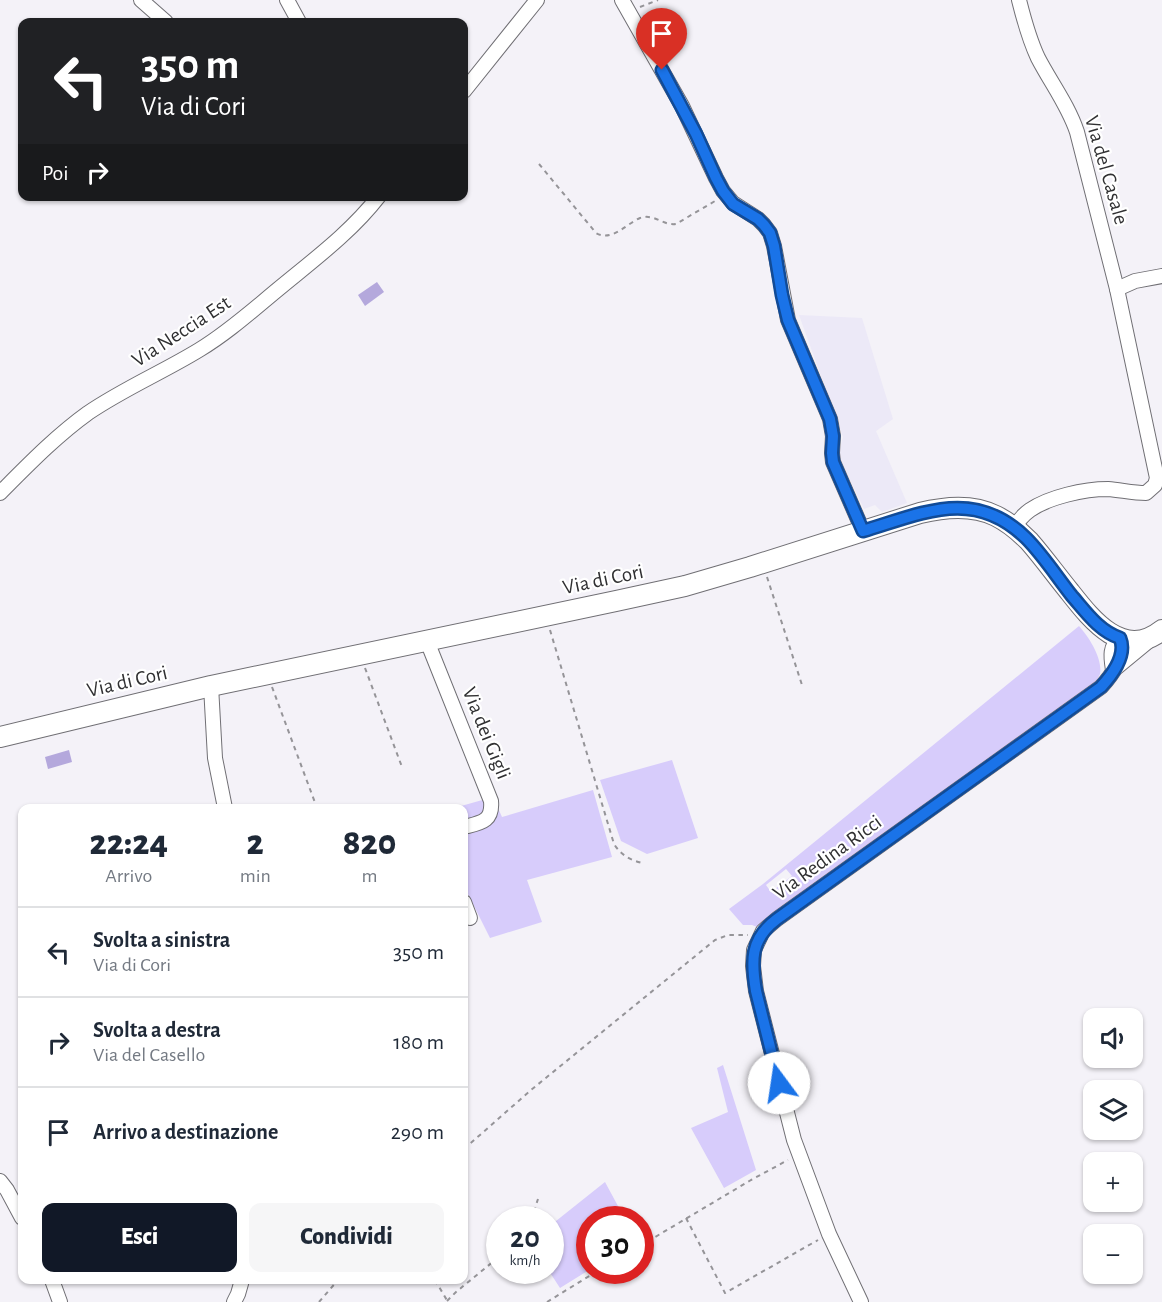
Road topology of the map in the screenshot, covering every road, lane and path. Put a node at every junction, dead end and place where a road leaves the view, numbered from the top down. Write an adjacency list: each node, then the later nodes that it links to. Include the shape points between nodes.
1 (141, 0): 7 (street)
2 (287, 0): 8 (street)
3 (537, 0): 9 (street)
4 (658, 0): 6 (path)
5 (1019, 0): 14 (street, Via del Casale, via 1034,47 1077,132)
6 (625, 5): 11 (street, via 682,106)
7 (161, 18)
8 (297, 18)
9 (468, 87)
10 (539, 164): 11 (path, via 601,236 646,217 670,225 680,223)
11 (725, 194): 17 (street, via 770,233 786,315 830,419 833,462)
12 (374, 201): 15 (street, Via Neccia Est, via 340,238 228,330 87,414)
13 (1162, 276): 14 (street)
14 (1117, 289): 16 (street, Via del Casale, via 1156,482 1146,493 1098,490 1057,498 1033,508)
15 (0, 493)
16 (1014, 528): 17 (main road, Via di Cori, via 987,512 953,508 920,513); 20 (main road, Via di Cori)
17 (863, 531): 18 (main road, Via di Cori)
18 (763, 564): 19 (main road, Via di Cori); 28 (path)
19 (546, 616): 23 (main road, Via di Cori); 34 (path, via 614,844 619,852)
20 (1098, 625): 22 (main road, Via di Cori); 25 (street)
21 (1161, 631): 22 (main road, via 1139,639); 25 (street)
22 (1120, 638): 25 (street, via 1112,647)
23 (427, 641): 24 (main road, Via di Cori); 33 (street, Via dei Gigli, via 491,801 491,813 486,819)
24 (360, 655): 26 (main road, Via di Cori); 30 (path)
25 (1112, 664): 37 (street, Via Redina Ricci, via 1101,687 773,922)
26 (268, 675): 27 (main road, Via di Cori); 32 (path)
27 (211, 686): 29 (main road, Via di Cori); 31 (street, via 214,751)
28 (802, 686)
29 (0, 737)
30 (402, 767)
31 (224, 804)
32 (316, 804)
33 (468, 826)
34 (642, 863)
35 (468, 913): 36 (street)
36 (470, 918)
37 (760, 936): 38 (path, via 738,934 715,940); 39 (street, via 753,958 756,991)
38 (468, 1145)
39 (799, 1155): 44 (path); 45 (street)
40 (0, 1181): 43 (street)
41 (538, 1199): 42 (path)
42 (536, 1206)
43 (18, 1211)
44 (686, 1218): 45 (path, via 724,1293); 46 (path)
45 (829, 1234): 60 (street)
46 (654, 1237)
47 (486, 1267): 48 (path)
48 (468, 1282)
49 (53, 1284): 55 (street)
50 (241, 1284): 56 (street)
51 (335, 1284): 57 (path)
52 (437, 1284): 58 (path)
53 (466, 1284): 58 (path)
54 (576, 1284): 59 (path)
55 (60, 1302)
56 (234, 1302)
57 (319, 1302)
58 (448, 1302)
59 (547, 1302)
60 (861, 1302)

